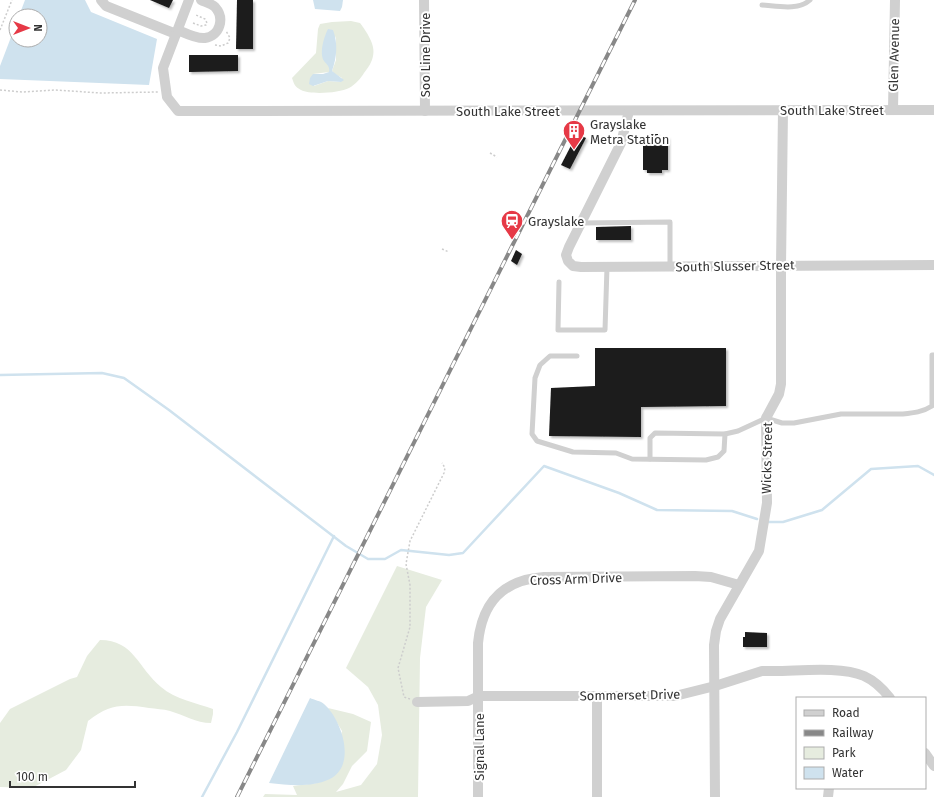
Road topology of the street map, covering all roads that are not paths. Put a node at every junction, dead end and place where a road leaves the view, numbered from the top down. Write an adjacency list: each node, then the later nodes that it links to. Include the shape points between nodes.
1 (101, 0): 8 (street, via 106,6)
2 (189, 0): 8 (street)
3 (201, 0): 8 (street, via 215,6 220,16 220,27 214,36 203,38)
4 (424, 0): 13 (street, Soo Line Drive)
5 (810, 0): 7 (lane, via 807,4 799,6)
6 (895, 0): 11 (street, Glen Avenue)
7 (762, 5)
8 (177, 32): 13 (street, South Lake Street, via 163,68 167,97 178,111)
9 (629, 110): 10 (street, South Lake Street); 13 (street, South Lake Street); 14 (street, South Slusser Street, via 621,143)
10 (783, 110): 11 (street, South Lake Street); 16 (street, Wicks Street)
11 (893, 110): 12 (street, South Lake Street)
12 (934, 110)
13 (425, 111)
14 (581, 223): 17 (street, South Slusser Street, via 566,255 568,262 573,266); 18 (lane, via 670,222)
15 (934, 265): 16 (street, South Slusser Street)
16 (780, 266): 18 (street, South Slusser Street); 23 (street, Wicks Street, via 781,384 779,394)
17 (607, 267): 18 (street, South Slusser Street); 19 (lane, via 605,330 558,330)
18 (670, 267)
19 (559, 282)
20 (934, 355): 22 (lane)
21 (576, 356): 25 (lane, via 550,356 540,365 535,378 532,434 537,441 573,452 616,453 632,459)
22 (932, 408): 23 (lane, via 903,414 830,415 794,423 782,423)
23 (766, 418): 24 (lane); 26 (street, Wicks Street, via 767,503 759,550)
24 (725, 434): 25 (lane, via 724,451 718,457 706,460); 25 (lane, via 655,433 650,438)
25 (650, 459)
26 (740, 585): 27 (street, Wicks Street, via 720,619 716,631); 28 (street, Cross Arm Drive, via 711,577 695,576 544,577 530,578 515,584 496,597 483,616 478,643)
27 (715, 686): 29 (street, Sommerset Drive, via 675,696); 30 (street, Sommerset Drive, via 762,671 833,670 864,676 876,683); 36 (street, Wicks Street)
28 (479, 696): 29 (street, Sommerset Drive); 31 (street, Sommerset Drive, via 468,701); 34 (street, Signal Lane)
29 (597, 696): 35 (street)
30 (889, 697)
31 (417, 702)
32 (926, 754): 33 (street)
33 (934, 766)
34 (478, 797)
35 (597, 797)
36 (715, 797)

